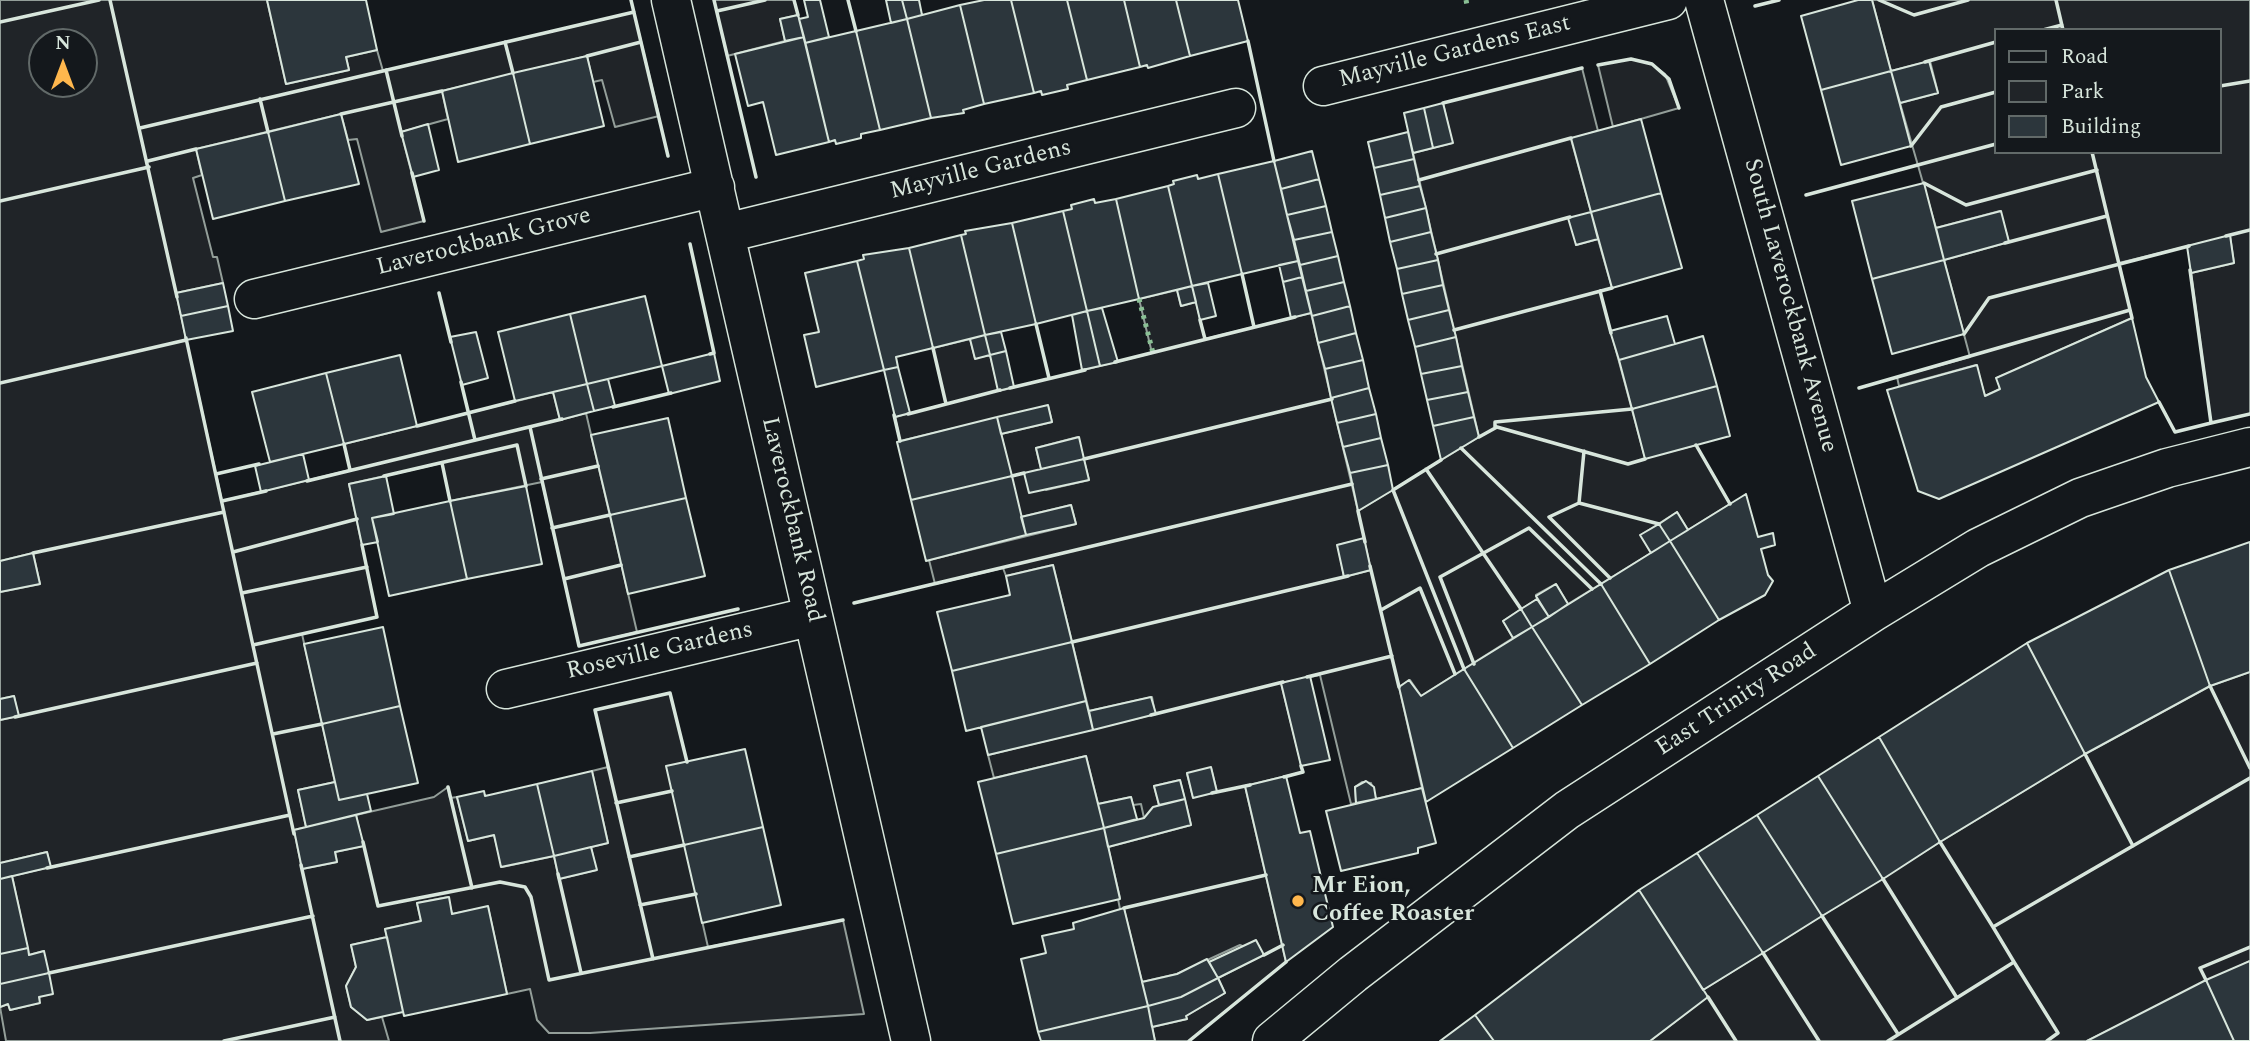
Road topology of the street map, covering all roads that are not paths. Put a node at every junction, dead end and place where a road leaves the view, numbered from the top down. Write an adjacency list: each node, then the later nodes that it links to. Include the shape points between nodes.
1 (671, 0): 6 (street, Laverockbank Road)
2 (1668, 0): 4 (street, Mayville Gardens East)
3 (1704, 0): 10 (street, South Laverockbank Avenue)
4 (1324, 86)
5 (1236, 108): 7 (street, Mayville Gardens)
6 (715, 187): 7 (street, Laverockbank Road); 8 (street, Laverockbank Grove)
7 (726, 233): 11 (street, Laverockbank Road)
8 (254, 299)
9 (2250, 447): 10 (street, East Trinity Road, via 2167,468 2080,498 1998,537)
10 (1873, 612): 14 (street, East Trinity Road, via 1567,810)
11 (813, 616): 12 (street, Roseville Gardens); 13 (street, Laverockbank Road)
12 (506, 689)
13 (911, 1041)
14 (1272, 1041)

